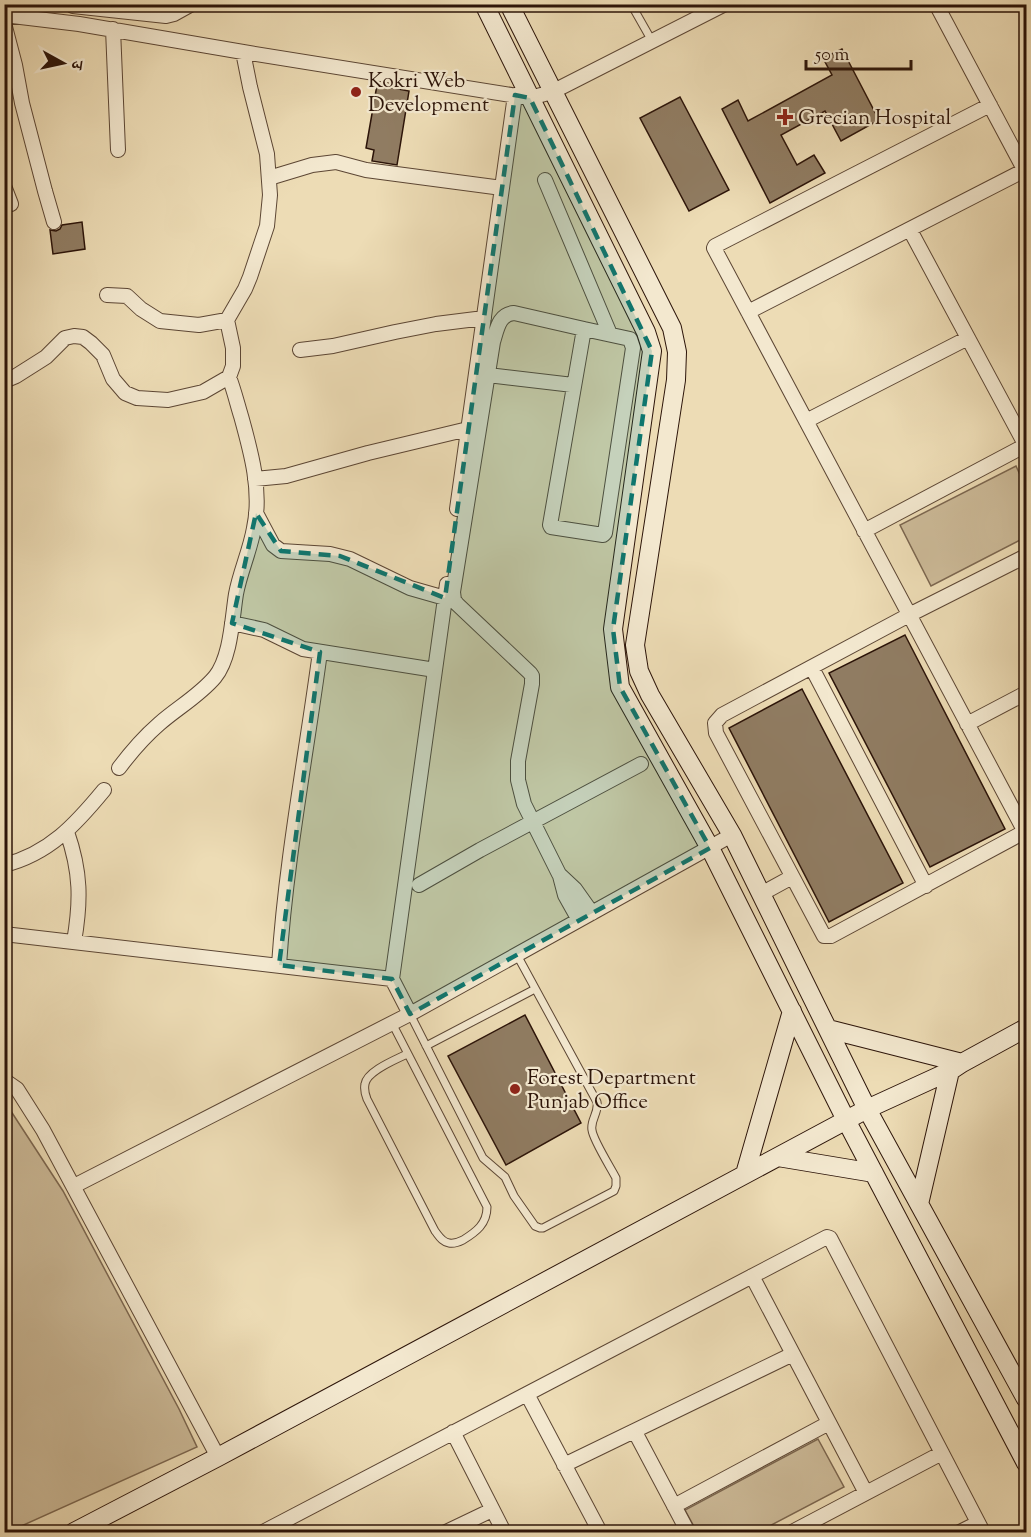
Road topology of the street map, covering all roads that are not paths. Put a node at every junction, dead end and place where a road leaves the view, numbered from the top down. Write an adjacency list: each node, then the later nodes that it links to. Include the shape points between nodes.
1 (70, 4): 2 (street, via 166,16)
2 (192, 4)
3 (484, 4): 14 (main road)
4 (508, 4): 13 (main road)
5 (631, 4): 11 (lane)
6 (725, 4): 11 (street)
7 (936, 4): 15 (street)
8 (4, 15): 10 (street)
9 (4, 23): 23 (street)
10 (113, 29): 12 (street); 16 (street)
11 (652, 41): 13 (street)
12 (243, 52): 14 (street); 18 (street)
13 (552, 92): 14 (street); 58 (main road, via 672,328 678,352 635,645 639,671 650,695)
14 (522, 96): 21 (street); 59 (main road, via 646,332 652,351 613,629 620,687)
15 (990, 105): 17 (street); 26 (street, via 715,246)
16 (118, 150)
17 (1026, 172): 24 (street)
18 (269, 178): 21 (street, via 336,162 366,170); 28 (street, via 267,226 245,289)
19 (544, 180): 30 (street)
20 (4, 186): 22 (street)
21 (502, 188): 27 (street)
22 (11, 204)
23 (54, 222)
24 (910, 230): 26 (street); 31 (street)
25 (107, 295): 28 (street, via 127,296 160,321 199,325)
26 (748, 312): 37 (street)
27 (484, 318): 32 (street); 38 (street)
28 (228, 320): 34 (street, via 233,348)
29 (584, 328): 30 (street); 33 (street, via 514,313 505,315 496,330); 36 (street)
30 (610, 334): 36 (street, via 630,339 633,348 603,535 550,526)
31 (968, 338): 37 (street); 39 (street)
32 (300, 350)
33 (488, 375): 36 (street); 55 (street, via 454,597 532,676 518,780)
34 (229, 377): 35 (street, via 203,392 168,400 137,398 125,393 113,379 103,355 91,343 74,336 65,338 46,357); 40 (street, via 248,438)
35 (4, 381)
36 (573, 385)
37 (806, 421): 42 (street)
38 (468, 429): 40 (street, via 286,476); 44 (street)
39 (1026, 446): 42 (street)
40 (255, 479): 41 (street)
41 (256, 513): 44 (street, via 280,551 340,556 410,588); 46 (street)
42 (864, 531): 45 (street)
43 (1026, 556): 45 (street)
44 (445, 597): 49 (street)
45 (909, 615): 48 (street); 51 (street)
46 (232, 623): 47 (street, via 264,630 297,647); 53 (street, via 222,668 135,747)
47 (320, 652): 49 (street); 71 (street, via 282,914)
48 (812, 668): 62 (street, via 722,715 715,723 716,733); 64 (street)
49 (435, 670): 72 (street)
50 (1026, 693): 51 (street)
51 (967, 724): 57 (street)
52 (641, 764): 55 (street)
53 (119, 768)
54 (104, 790): 56 (street)
55 (533, 823): 61 (street); 63 (street)
56 (67, 832): 60 (street, via 37,853); 69 (street, via 78,870 79,916)
57 (1026, 832): 64 (street)
58 (732, 834): 59 (street); 65 (main road)
59 (710, 848): 66 (street); 74 (main road)
60 (4, 865)
61 (559, 874): 66 (street); 67 (street)
62 (792, 877): 64 (street, via 824,936 831,936); 65 (street)
63 (419, 885)
64 (926, 886)
65 (761, 894): 78 (main road)
66 (592, 913): 67 (street)
67 (579, 920): 70 (street)
68 (4, 934): 69 (street)
69 (74, 942): 71 (street)
70 (516, 955): 73 (lane); 75 (street)
71 (279, 965): 72 (street)
72 (392, 979): 75 (street)
73 (536, 989): 79 (lane); 79 (lane, via 597,1102 592,1133 616,1178 614,1191 601,1198 543,1228 535,1226 505,1177 483,1158)
74 (792, 1011): 84 (main road); 87 (main road)
75 (410, 1014): 76 (street); 79 (lane)
76 (392, 1023): 80 (lane); 88 (street)
77 (1026, 1028): 81 (main road)
78 (828, 1029): 81 (main road); 83 (main road)
79 (426, 1046)
80 (407, 1054): 80 (lane, via 487,1207 484,1223 456,1243 448,1243 435,1231 367,1099 365,1082 372,1073)
81 (956, 1067): 83 (main road); 89 (main road)
82 (4, 1080): 88 (street, via 17,1089)
83 (867, 1109): 84 (main road); 89 (main road)
84 (846, 1120): 85 (main road); 86 (main road)
85 (778, 1157): 86 (main road); 87 (main road)
86 (874, 1173): 99 (main road)
87 (745, 1174): 98 (main road)
88 (74, 1186): 98 (street)
89 (919, 1204): 93 (main road)
90 (752, 1276): 91 (street); 92 (street); 97 (street, via 825,1237 830,1238)
91 (793, 1354): 94 (street); 96 (street)
92 (527, 1394): 95 (street); 100 (street)
93 (1026, 1399)
94 (829, 1423): 101 (street); 102 (street)
95 (453, 1432): 103 (street); 105 (street)
96 (635, 1432): 100 (street); 102 (street)
97 (942, 1453): 101 (street); 104 (street)
98 (218, 1457): 106 (main road)
99 (1026, 1463)
100 (564, 1465): 110 (street)
101 (866, 1493): 112 (street)
102 (674, 1506): 111 (street)
103 (492, 1510): 108 (street); 109 (street)
104 (981, 1528): 113 (street)
105 (279, 1529): 107 (street)
106 (74, 1533)
107 (263, 1533)
108 (446, 1533)
109 (504, 1533)
110 (600, 1533)
111 (688, 1533)
112 (792, 1533)
113 (960, 1533)

